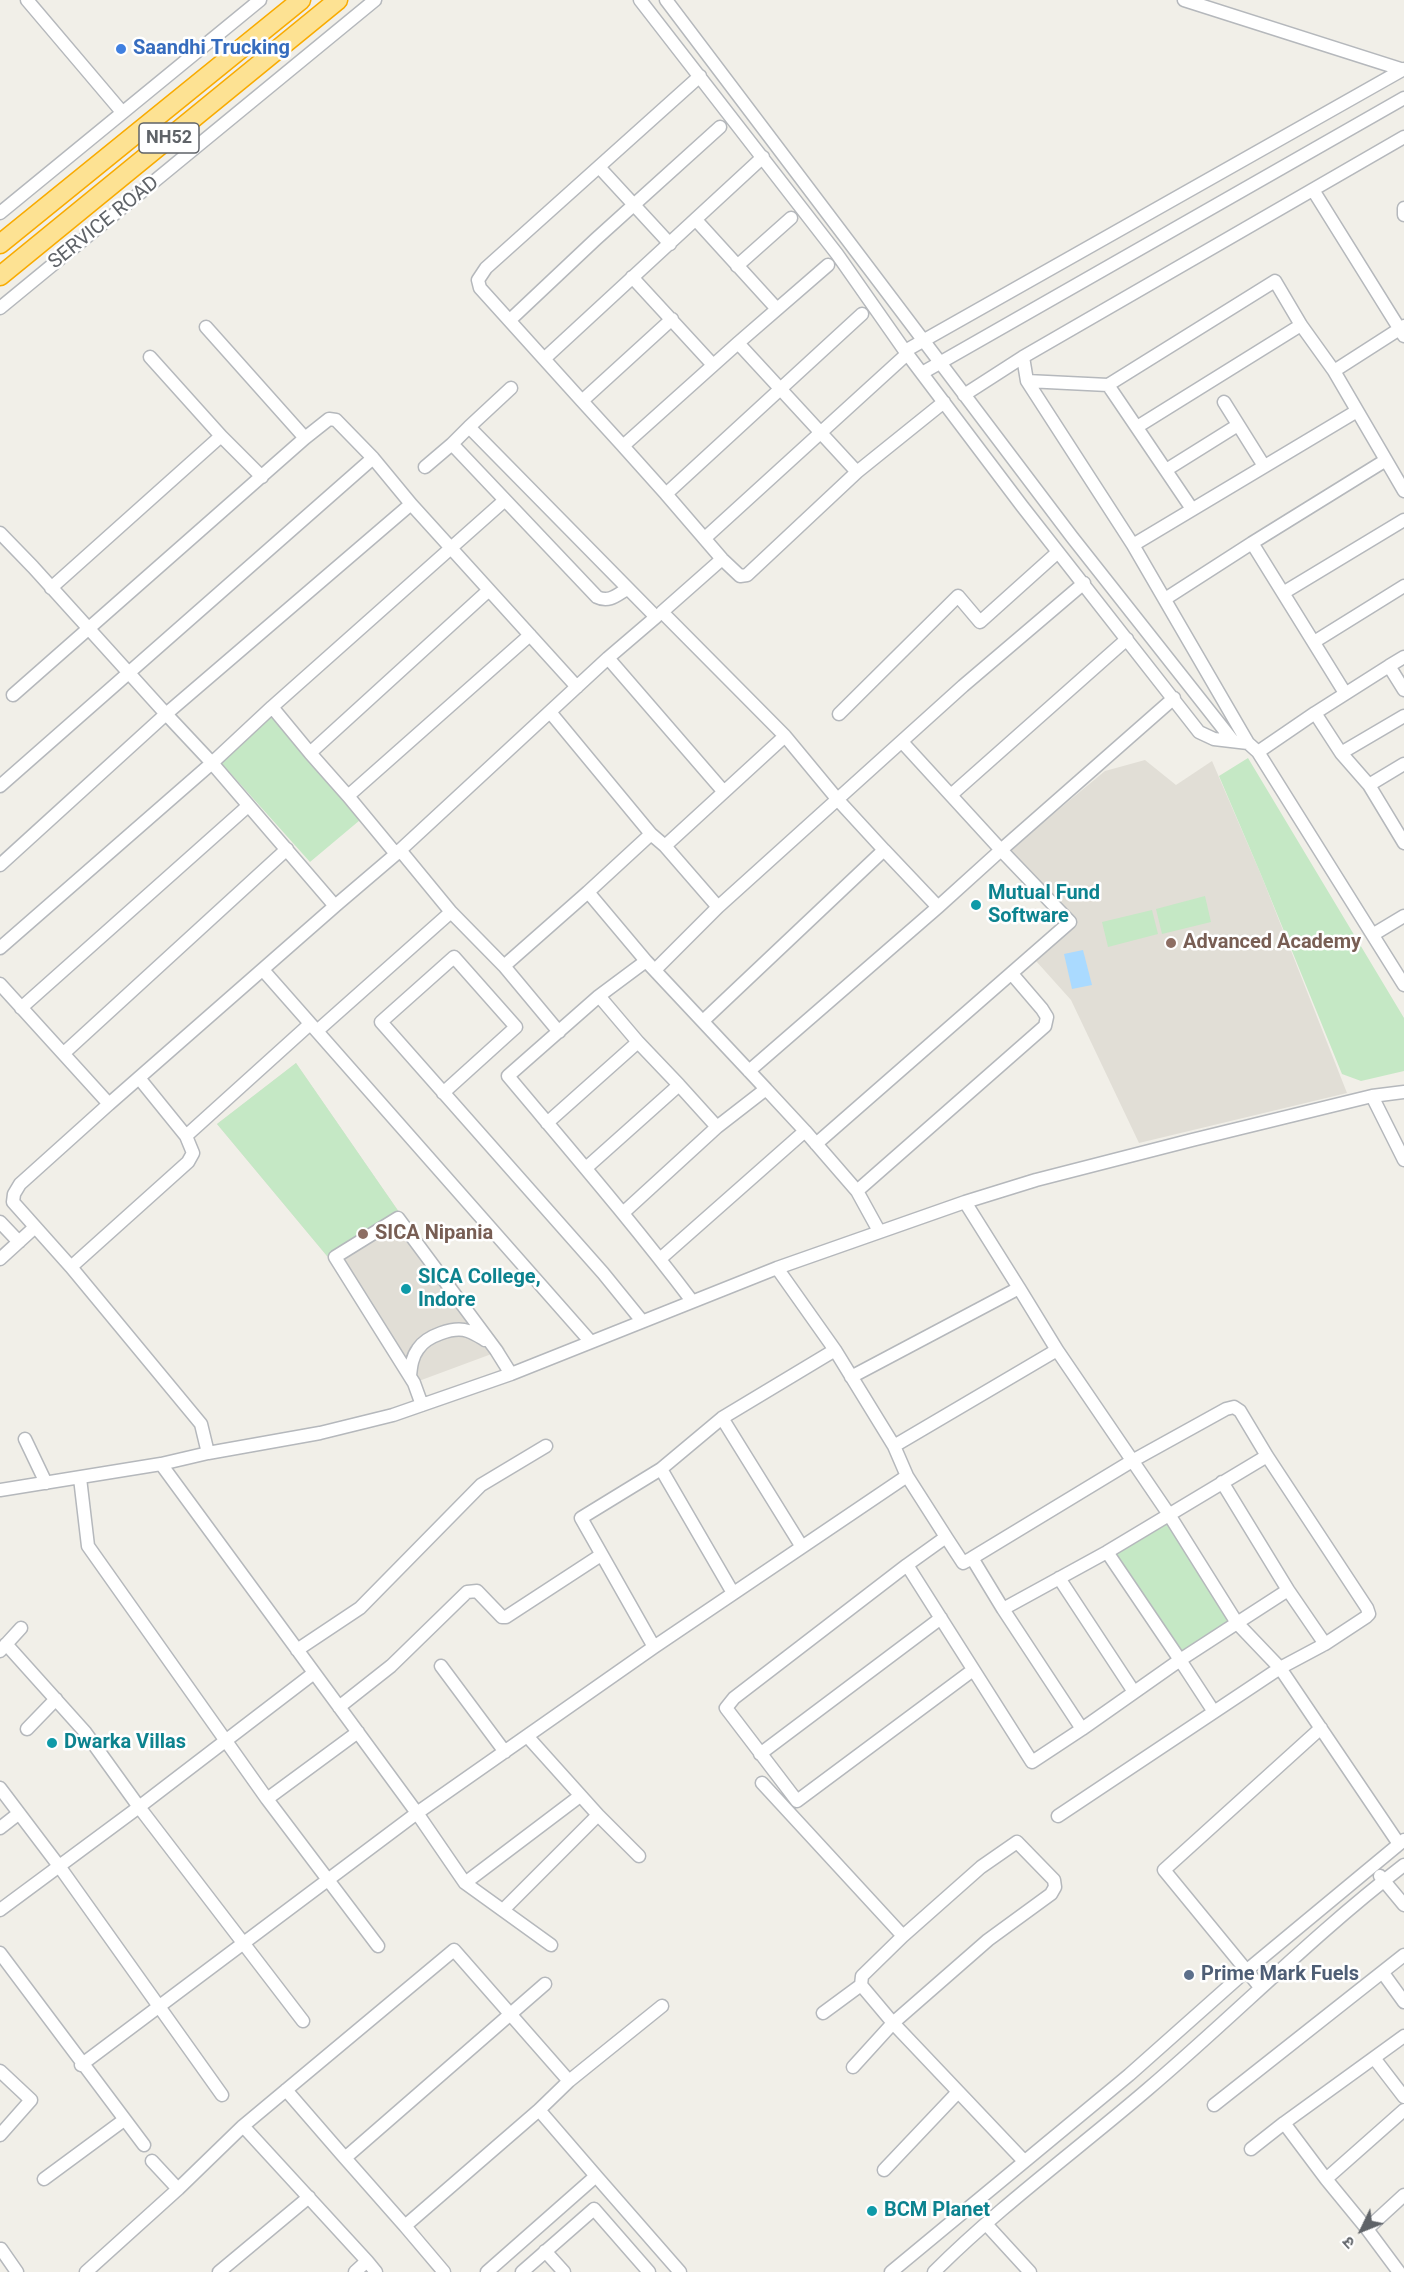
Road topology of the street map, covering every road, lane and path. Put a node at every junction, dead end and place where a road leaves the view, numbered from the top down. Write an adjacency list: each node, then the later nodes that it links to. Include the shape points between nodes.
1 (27, 0): 12 (street)
2 (260, 0): 12 (street)
3 (302, 0): 24 (highway, NH52)
4 (338, 0): 28 (highway, NH52)
5 (375, 0): 30 (street, SERVICE ROAD)
6 (640, 0): 10 (street)
7 (666, 0): 38 (street)
8 (1184, 0): 9 (street)
9 (1404, 69): 38 (street)
10 (700, 76): 15 (street); 16 (street)
11 (1404, 98): 44 (street)
12 (122, 112): 20 (street)
13 (720, 127): 18 (street)
14 (1404, 137): 17 (street)
15 (763, 157): 23 (street); 40 (street)
16 (599, 167): 18 (street); 33 (street, via 486,268 478,280 480,288)
17 (1313, 190): 37 (street); 42 (street)
18 (635, 204): 25 (street); 33 (street)
19 (1404, 208): 21 (street)
20 (0, 213)
21 (1404, 215)
22 (791, 218): 27 (street)
23 (696, 220): 25 (street); 27 (street)
24 (0, 244)
25 (670, 244): 29 (street)
26 (828, 265): 31 (street)
27 (737, 266): 31 (street)
28 (0, 276)
29 (632, 278): 34 (street); 43 (street)
30 (0, 308)
31 (777, 309): 39 (street)
32 (862, 314): 51 (street)
33 (510, 320): 43 (street)
34 (672, 320): 45 (street); 53 (street)
35 (1301, 325): 46 (street); 49 (street, via 1275,281); 59 (street)
36 (206, 327): 62 (street)
37 (1402, 330): 46 (street)
38 (923, 340): 40 (street); 44 (street)
39 (738, 342): 45 (street); 51 (street)
40 (906, 352): 47 (street); 60 (street)
41 (150, 357): 61 (street)
42 (1023, 357): 48 (street); 52 (street)
43 (544, 359): 53 (street)
44 (939, 362): 47 (street); 52 (street)
45 (713, 365): 64 (street)
46 (1334, 371): 56 (street)
47 (922, 373): 54 (street)
48 (1027, 381): 49 (street); 81 (street)
49 (1108, 385): 59 (street)
50 (511, 388): 58 (street)
51 (780, 388): 60 (street); 73 (street)
52 (964, 395): 113 (street)
53 (582, 401): 64 (street)
54 (944, 402): 70 (street); 83 (street)
55 (1224, 402): 57 (street)
56 (1358, 411): 66 (street); 67 (street)
57 (1238, 425): 67 (street); 69 (street)
58 (470, 427): 63 (street); 88 (street)
59 (1137, 427): 69 (street)
60 (820, 432): 70 (street); 79 (street)
61 (221, 436): 71 (street); 87 (street)
62 (305, 438): 65 (street, via 329,419 336,420); 71 (street)
63 (452, 444): 68 (street); 74 (street)
64 (623, 446): 73 (street)
65 (373, 458): 75 (street); 100 (street)
66 (1386, 460): 72 (street); 80 (street)
67 (1264, 466): 76 (street)
68 (425, 467)
69 (1166, 470): 76 (street)
70 (858, 472): 84 (street, via 747,575 740,576)
71 (262, 477): 93 (street)
72 (1404, 491)
73 (666, 494): 79 (street)
74 (505, 500): 82 (street); 88 (street, via 597,597 610,599)
75 (411, 504): 82 (street); 109 (street)
76 (1192, 509): 81 (street)
77 (1404, 520): 90 (street)
78 (0, 533): 87 (street)
79 (705, 538): 84 (street)
80 (1252, 543): 90 (street); 91 (street)
81 (1133, 545): 91 (street)
82 (450, 548): 89 (street); 106 (street)
83 (1058, 552): 85 (street); 110 (street, via 980,622 958,596)
84 (722, 560): 92 (street)
85 (1084, 583): 95 (street); 114 (street)
86 (1404, 586): 96 (street)
87 (51, 588): 93 (street)
88 (627, 589): 92 (street)
89 (489, 590): 94 (street); 116 (street)
90 (1283, 593): 96 (street)
91 (1165, 599): 115 (street)
92 (659, 615): 98 (street); 112 (street)
93 (88, 630): 100 (street); 104 (street)
94 (530, 635): 101 (street); 124 (street)
95 (1127, 639): 105 (street); 123 (street)
96 (1314, 642): 103 (street)
97 (1404, 657): 99 (street)
98 (608, 658): 101 (street); 122 (street)
99 (1389, 666): 102 (street); 103 (street)
100 (129, 673): 109 (street); 121 (street)
101 (577, 687): 107 (street)
102 (1404, 690)
103 (1345, 693): 108 (street)
104 (13, 695)
105 (1174, 698): 113 (street, via 1199,732); 133 (street)
106 (272, 707): 116 (street); 118 (street)
107 (550, 712): 128 (street); 134 (street)
108 (1315, 713): 115 (street); 117 (street)
109 (166, 714): 118 (street); 135 (street)
110 (839, 714)
111 (1404, 716): 117 (street)
112 (785, 736): 122 (street); 125 (street)
113 (1233, 741): 115 (street)
114 (903, 742): 123 (street); 125 (street)
115 (1253, 748): 142 (street)
116 (310, 753): 124 (street)
117 (1341, 753): 120 (street)
118 (212, 763): 126 (street); 143 (street)
119 (1404, 764): 120 (street)
120 (1369, 785): 127 (street)
121 (0, 786)
122 (724, 792): 130 (street)
123 (951, 795): 133 (street)
124 (348, 796): 134 (street)
125 (838, 800): 132 (street); 138 (street)
126 (248, 806): 131 (street); 152 (street)
127 (1401, 828): 129 (street)
128 (651, 834): 130 (street); 136 (street)
129 (1404, 843)
130 (664, 846): 138 (street)
131 (287, 849): 137 (street); 157 (street)
132 (884, 850): 139 (street); 153 (street)
133 (1001, 850): 139 (street); 148 (street, via 1070,922)
134 (398, 852): 137 (street); 140 (street)
135 (0, 865)
136 (588, 892): 144 (street); 145 (street)
137 (335, 906): 146 (street)
138 (718, 907): 147 (street)
139 (938, 907): 158 (street)
140 (451, 912): 145 (street); 154 (street)
141 (1404, 916): 142 (street)
142 (1374, 934): 150 (street)
143 (0, 948)
144 (646, 961): 147 (street); 151 (street)
145 (504, 966): 155 (street)
146 (263, 970): 154 (street); 159 (street)
147 (655, 970): 153 (street)
148 (1012, 974): 170 (street); 173 (street, via 1042,1009 1047,1017 1045,1026)
149 (0, 984): 152 (street)
150 (1404, 985)
151 (599, 996): 155 (street); 156 (street)
152 (21, 1008): 157 (street)
153 (702, 1021): 158 (street)
154 (314, 1028): 169 (street); 187 (street)
155 (558, 1032): 166 (street, via 508,1076)
156 (638, 1042): 160 (street); 166 (street)
157 (64, 1053): 165 (street)
158 (749, 1071): 161 (street)
159 (139, 1078): 165 (street); 169 (street)
160 (679, 1085): 167 (street); 172 (street)
161 (766, 1089): 167 (street); 168 (street)
162 (1404, 1092): 164 (street)
163 (443, 1093): 163 (street, via 381,1022 454,957 516,1027); 186 (street)
164 (1372, 1096): 171 (street); 174 (street, via 1036,1180)
165 (109, 1104): 177 (street, via 20,1184 13,1202)
166 (548, 1123): 172 (street)
167 (717, 1127): 175 (street)
168 (805, 1131): 170 (street); 181 (street)
169 (186, 1136): 182 (street, via 193,1149 188,1162)
170 (816, 1144): 173 (street)
171 (1404, 1161)
172 (585, 1168): 175 (street)
173 (857, 1191): 178 (street)
174 (965, 1202): 178 (street); 184 (street)
175 (623, 1213): 181 (street)
176 (0, 1222): 179 (street)
177 (34, 1227): 179 (street); 182 (street)
178 (879, 1231): 183 (street)
179 (19, 1242): 180 (street)
180 (0, 1259)
181 (660, 1259): 185 (street)
182 (71, 1267): 199 (street, via 201,1424)
183 (777, 1268): 185 (street); 189 (street)
184 (1018, 1288): 190 (street); 193 (street)
185 (692, 1301): 186 (street)
186 (642, 1321): 187 (street)
187 (590, 1341): 191 (street)
188 (490, 1342): 191 (street); 192 (street, via 467,1330 450,1330 419,1347); 192 (street, via 398,1218 335,1257)
189 (835, 1350): 193 (street); 195 (street)
190 (1057, 1350): 198 (street); 201 (street)
191 (511, 1374): 194 (street)
192 (410, 1376): 194 (street)
193 (851, 1377): 198 (street)
194 (422, 1405): 199 (street, via 320,1433)
195 (722, 1418): 203 (street); 211 (street)
196 (25, 1438): 207 (street)
197 (546, 1446): 226 (street, via 481,1485 360,1608)
198 (894, 1446): 204 (street)
199 (208, 1453): 202 (street)
200 (1267, 1456): 201 (street, via 1234,1407); 206 (street); 223 (street, via 1368,1608 1366,1617)
201 (1132, 1461): 209 (street); 214 (street)
202 (161, 1464): 205 (street); 226 (street)
203 (661, 1469): 213 (street, via 580,1518); 218 (street)
204 (907, 1476): 210 (street); 211 (street)
205 (80, 1478): 207 (street); 241 (street, via 88,1546)
206 (1222, 1482): 209 (street); 217 (street)
207 (46, 1483): 208 (street)
208 (0, 1490)
209 (1168, 1513): 212 (street); 221 (street)
210 (946, 1537): 214 (street, via 963,1563); 215 (street)
211 (802, 1547): 218 (street)
212 (1107, 1552): 216 (street); 227 (street)
213 (602, 1555): 224 (street); 234 (street, via 506,1617 496,1614 477,1591 467,1592 391,1666)
214 (972, 1557): 219 (street)
215 (907, 1565): 220 (street); 243 (street, via 726,1708)
216 (1059, 1578): 219 (street); 232 (street)
217 (1288, 1590): 221 (street); 223 (street)
218 (733, 1593): 224 (street)
219 (1003, 1609): 238 (street)
220 (941, 1618): 230 (street); 243 (street)
221 (1237, 1623): 227 (street); 229 (street)
222 (21, 1628): 225 (street)
223 (1325, 1644): 229 (street)
224 (654, 1647): 240 (street)
225 (3, 1648): 233 (street)
226 (297, 1650): 231 (street)
227 (1180, 1660): 232 (street); 235 (street)
228 (441, 1666): 242 (street)
229 (1280, 1668): 235 (street); 236 (street)
230 (973, 1670): 238 (street, via 1032,1762); 243 (street, via 797,1801)
231 (314, 1673): 234 (street); 241 (street)
232 (1134, 1692): 238 (street)
233 (56, 1699): 237 (street); 248 (street)
234 (339, 1707): 239 (street)
235 (1214, 1712): 252 (street)
236 (1321, 1728): 254 (street); 271 (street, via 1164,1870)
237 (27, 1729)
238 (1082, 1729)
239 (358, 1732): 247 (street); 249 (street)
240 (527, 1736): 242 (street); 246 (street)
241 (225, 1741): 247 (street); 248 (street)
242 (505, 1752): 249 (street)
243 (760, 1754)
244 (762, 1783): 265 (street)
245 (0, 1788): 250 (street)
246 (580, 1796): 251 (street); 261 (street)
247 (267, 1799): 260 (street)
248 (140, 1807): 257 (street); 266 (street)
249 (417, 1813): 260 (street); 261 (street)
250 (18, 1814): 253 (street); 257 (street)
251 (598, 1815): 255 (street); 264 (street)
252 (1058, 1816)
253 (0, 1828)
254 (1402, 1842): 258 (street)
255 (639, 1856)
256 (1404, 1865): 259 (street)
257 (59, 1866): 263 (street); 278 (street)
258 (1372, 1867): 259 (street); 271 (street)
259 (1384, 1880): 262 (street); 275 (street)
260 (329, 1881): 266 (street); 268 (street)
261 (465, 1883): 264 (street)
262 (1404, 1905)
263 (0, 1910)
264 (503, 1910): 267 (street)
265 (903, 1936): 274 (street, via 862,1976); 283 (street, via 981,1867 1017,1842 1054,1880 1051,1894 988,1940)
266 (244, 1943): 278 (street); 282 (street)
267 (551, 1945)
268 (378, 1946)
269 (0, 1953): 287 (street)
270 (1404, 1955): 272 (street)
271 (1246, 1971): 275 (street); 281 (street)
272 (1383, 1972): 276 (street); 295 (street)
273 (545, 1984): 280 (street)
274 (861, 1985): 279 (street); 283 (street)
275 (1260, 1987): 284 (street)
276 (1404, 2002)
277 (662, 2006): 290 (street)
278 (159, 2007): 287 (street); 293 (street)
279 (823, 2013)
280 (512, 2015): 290 (street); 291 (street, via 454,1950); 304 (street)
281 (1194, 2018): 284 (street); 306 (street)
282 (303, 2021)
283 (892, 2023): 288 (street); 292 (street)
284 (1208, 2034): 314 (street, via 1150,2088)
285 (1404, 2036): 286 (street)
286 (1374, 2058): 294 (street); 299 (street)
287 (81, 2065): 298 (street)
288 (853, 2067)
289 (0, 2071): 301 (street, via 31,2100)
290 (569, 2081): 296 (street)
291 (286, 2090): 300 (street); 304 (street)
292 (958, 2092): 306 (street); 307 (street)
293 (222, 2095)
294 (1404, 2097)
295 (1214, 2104)
296 (539, 2110): 308 (street); 315 (street)
297 (1404, 2110): 310 (street)
298 (124, 2121): 302 (street); 309 (street)
299 (1284, 2123): 303 (street); 310 (street)
300 (243, 2126): 311 (street); 313 (street)
301 (0, 2135)
302 (144, 2145)
303 (1251, 2149)
304 (345, 2158): 315 (street)
305 (153, 2161): 311 (street)
306 (1023, 2161): 333 (street)
307 (884, 2170)
308 (596, 2176): 328 (street); 332 (street)
309 (44, 2178)
310 (1326, 2179): 316 (street)
311 (178, 2189): 323 (street)
312 (1404, 2195): 316 (street)
313 (309, 2198): 319 (street); 324 (street)
314 (986, 2224): 321 (street); 334 (street)
315 (405, 2226): 327 (street)
316 (1367, 2229): 335 (street)
317 (1, 2249): 322 (street)
318 (545, 2251): 320 (street); 330 (street); 331 (street, via 594,2209)
319 (367, 2261): 325 (street); 326 (street)
320 (536, 2267): 329 (street)
321 (1026, 2270)
322 (17, 2272)
323 (86, 2272)
324 (219, 2272)
325 (355, 2272)
326 (376, 2272)
327 (444, 2272)
328 (486, 2272)
329 (522, 2272)
330 (564, 2272)
331 (649, 2272)
332 (680, 2272)
333 (891, 2272)
334 (934, 2272)
335 (1399, 2272)

